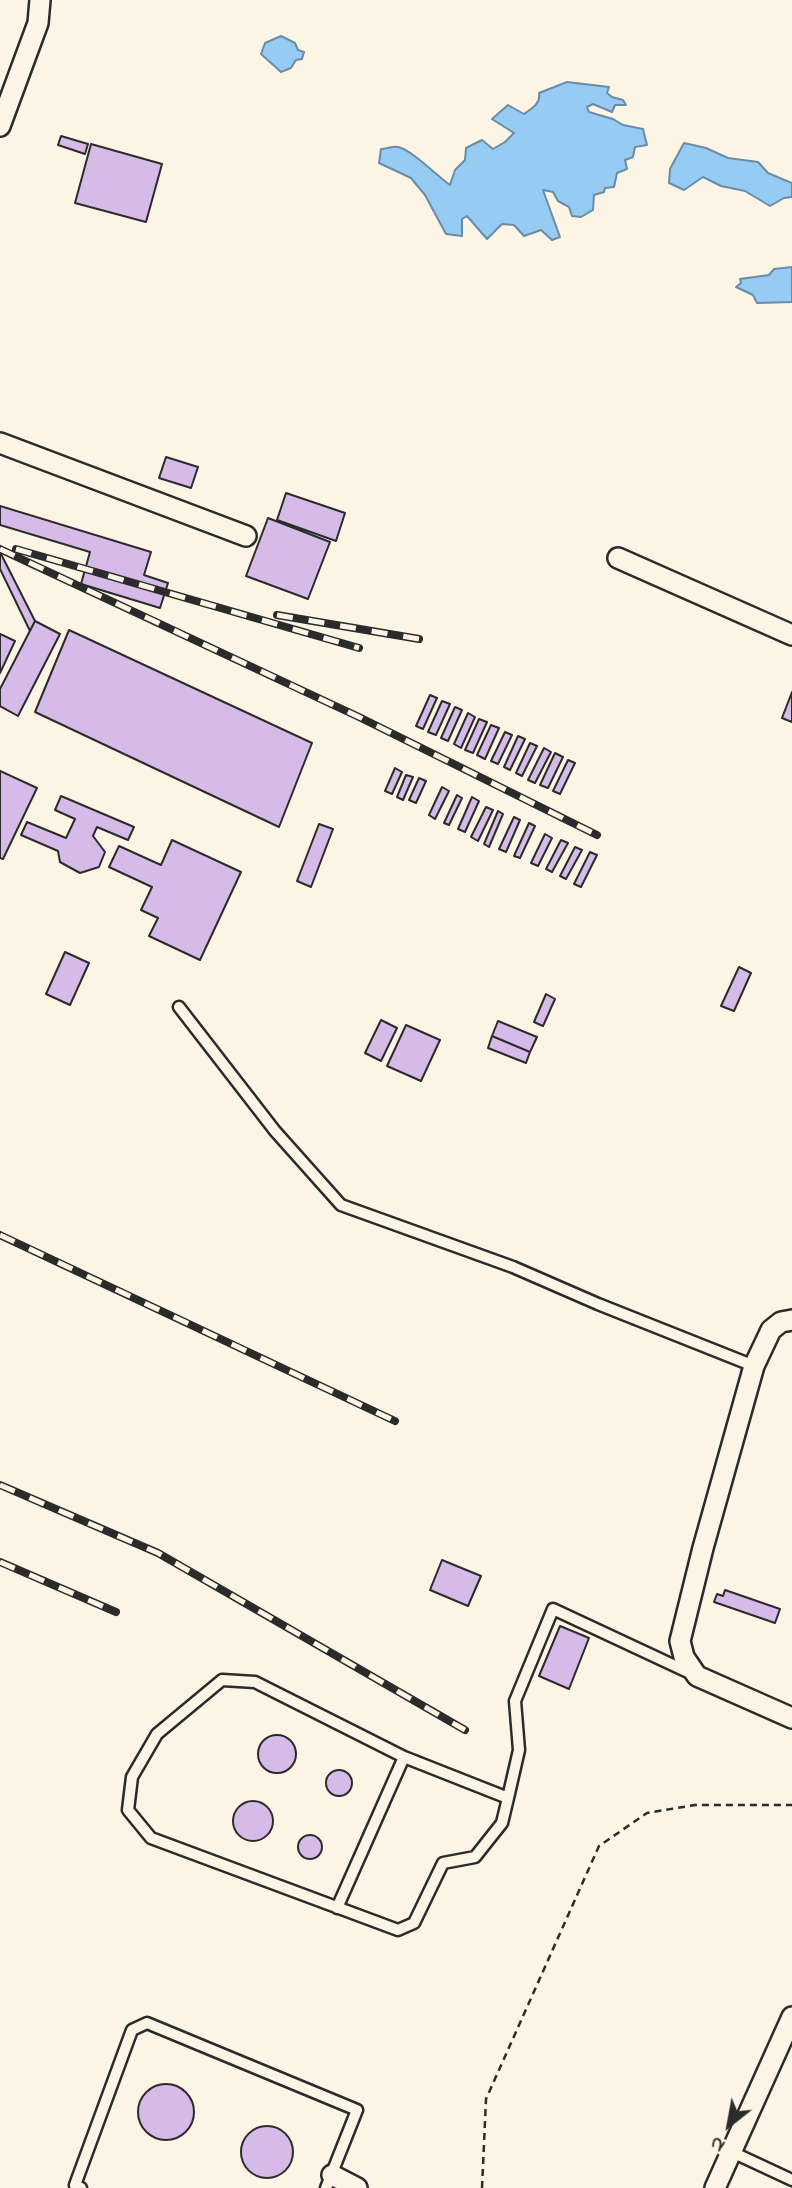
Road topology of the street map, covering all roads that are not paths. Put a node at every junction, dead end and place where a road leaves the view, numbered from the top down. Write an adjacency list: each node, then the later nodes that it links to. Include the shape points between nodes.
1 (40, 0): 2 (street, via 38,23)
2 (0, 126)
3 (0, 443): 4 (street)
4 (246, 536)
5 (618, 558): 6 (street)
6 (792, 635)
7 (179, 1007): 9 (lane, via 275,1131 341,1205 513,1267)
8 (792, 1320): 9 (street, via 771,1330)
9 (754, 1366): 10 (street, via 680,1642)
10 (697, 1676): 11 (street); 13 (lane, via 553,1609 515,1701 519,1750)
11 (792, 1718)
12 (404, 1757): 13 (lane); 14 (lane); 14 (lane, via 256,1682 222,1680 157,1734 132,1777 128,1810 151,1838)
13 (508, 1798): 14 (lane, via 502,1823 475,1857 443,1863 414,1923 398,1930)
14 (337, 1908)
15 (792, 2017): 16 (street)
16 (732, 2152): 17 (lane); 21 (street)
17 (792, 2180)
18 (329, 2182): 19 (lane, via 357,2110 147,2023 132,2030); 20 (street)
19 (77, 2187)
20 (357, 2188)
21 (715, 2188)

